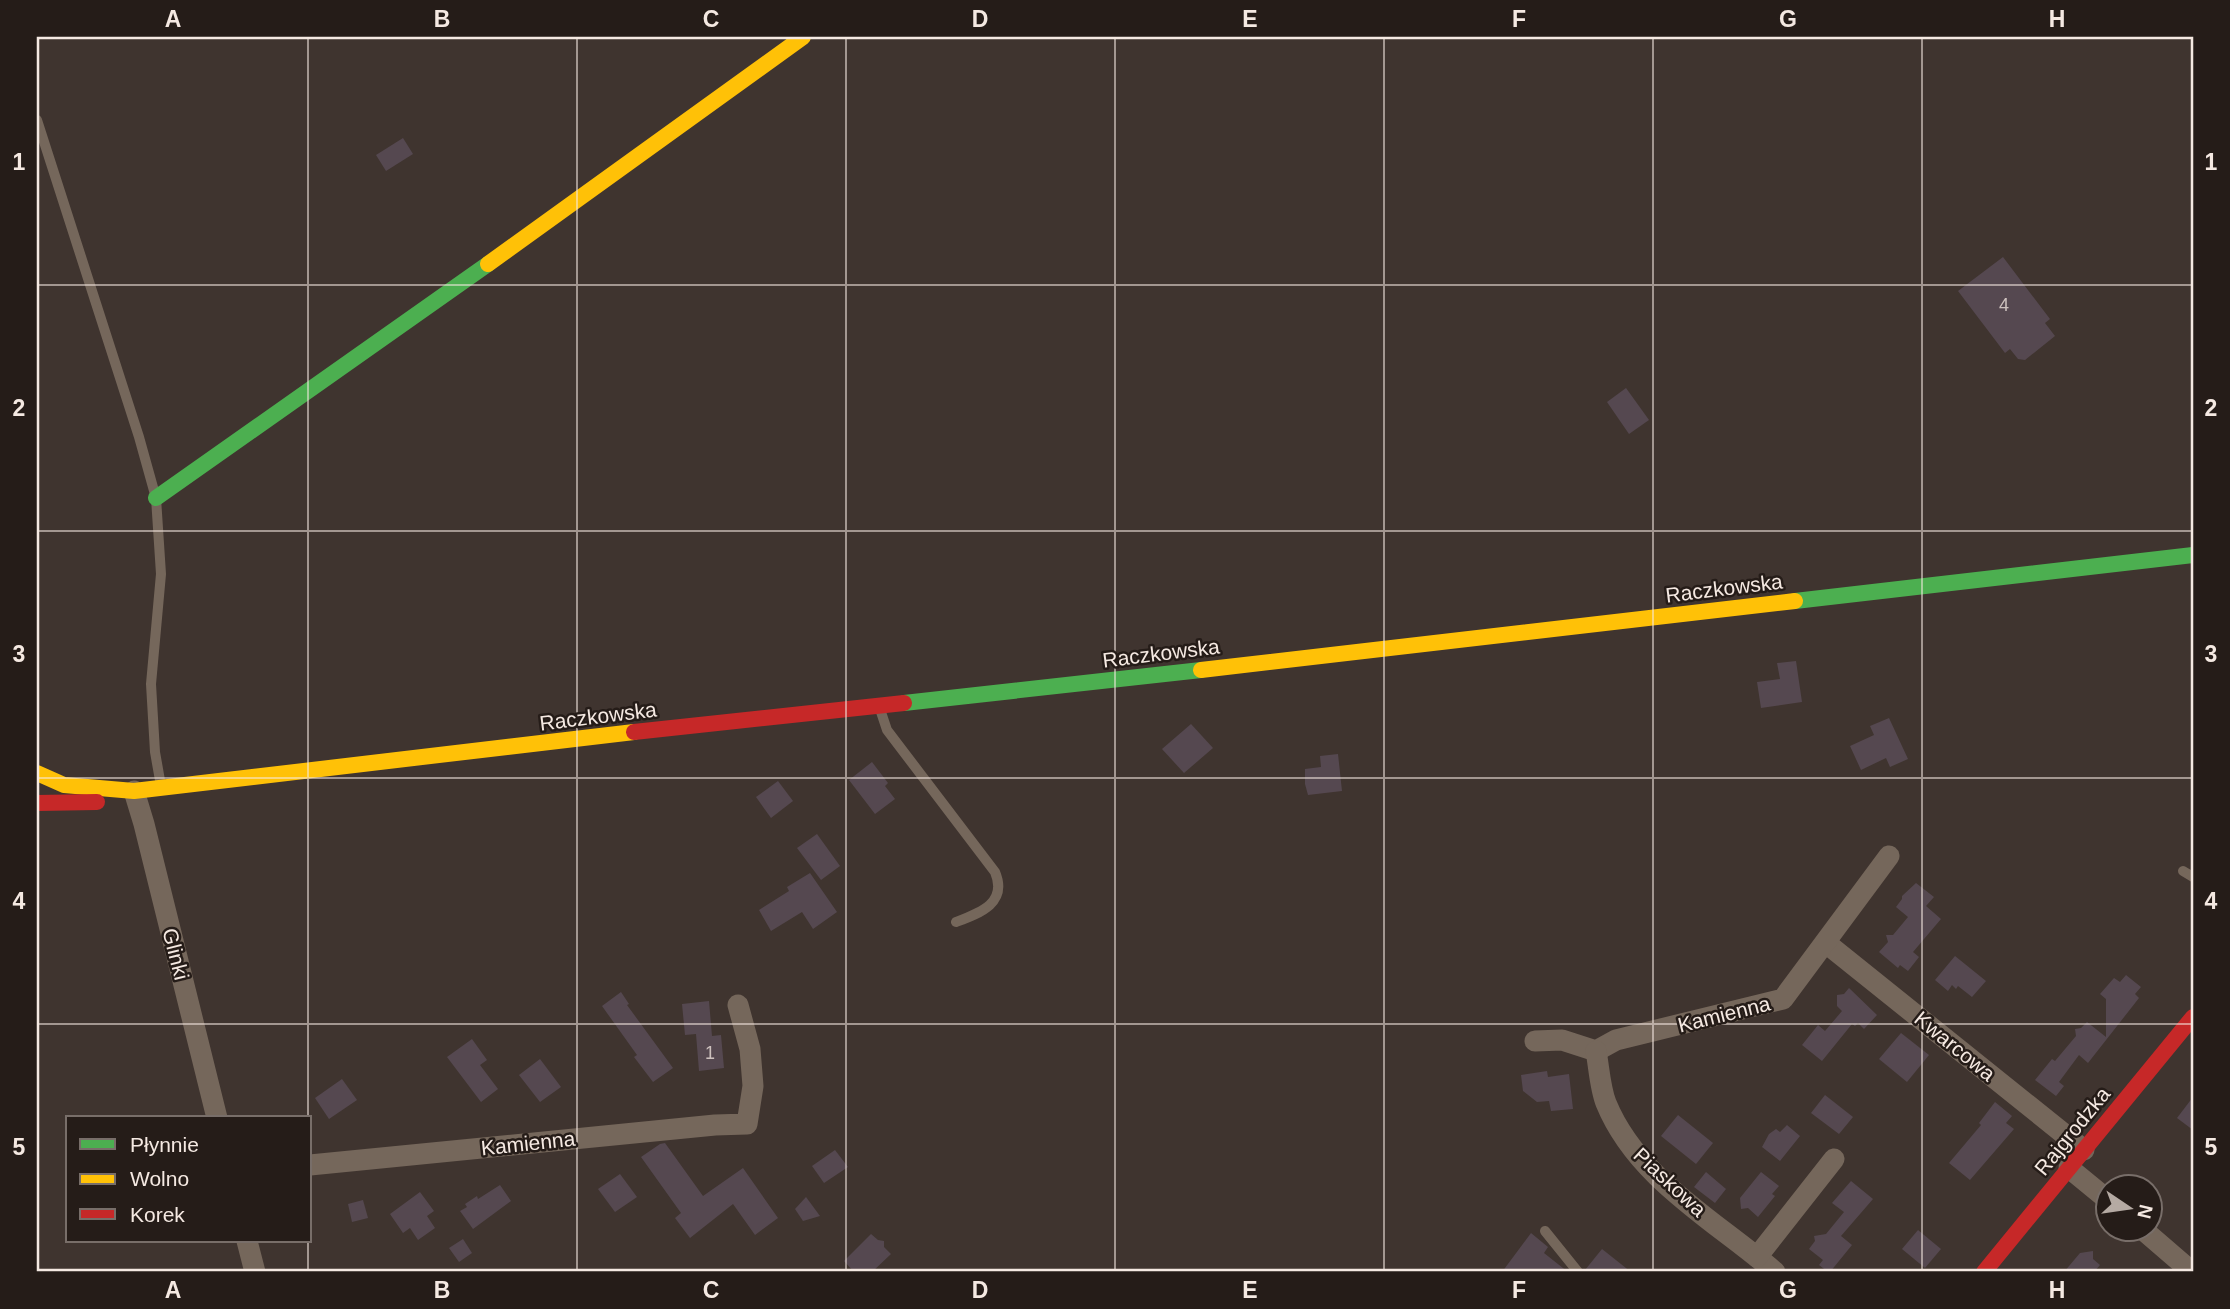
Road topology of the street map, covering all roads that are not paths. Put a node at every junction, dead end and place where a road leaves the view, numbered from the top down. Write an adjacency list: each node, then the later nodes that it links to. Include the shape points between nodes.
1 (803, 37): 3 (street)
2 (37, 120): 3 (lane)
3 (156, 498): 7 (lane, via 161,575 151,684)
4 (2193, 555): 5 (street, Raczkowska)
5 (880, 706): 7 (street, Raczkowska); 11 (lane, via 887,730 999,883 994,900 982,912)
6 (37, 773): 8 (street, Raczkowska, via 64,785)
7 (162, 788): 8 (street, Raczkowska)
8 (134, 791): 9 (street, Raczkowska, via 112,800); 17 (street, Glinki)
9 (37, 803)
10 (1889, 856): 12 (street, Kamienna)
11 (956, 922)
12 (1826, 943): 16 (street, Kamienna, via 1783,999 1616,1040); 18 (street, Kwarcowa)
13 (738, 1005): 20 (street, Kamienna, via 750,1049 753,1086 747,1124)
14 (2193, 1017): 18 (street, Rajgrodzka)
15 (1535, 1041): 16 (street, via 1562,1040)
16 (1596, 1051): 26 (street, Piaskowa, via 1605,1102 1626,1141 1670,1188)
17 (217, 1116)
18 (2084, 1150): 21 (street, Rajgrodzka)
19 (1835, 1159): 26 (street)
20 (312, 1165)
21 (2070, 1168): 22 (street); 30 (street, Rajgrodzka)
22 (2094, 1188)
23 (1545, 1230): 28 (lane)
24 (247, 1242): 27 (street)
25 (2157, 1242): 31 (street)
26 (1757, 1257): 29 (street, Piaskowa)
27 (255, 1272)
28 (1578, 1272)
29 (1775, 1272)
30 (1984, 1272)
31 (2192, 1272)

